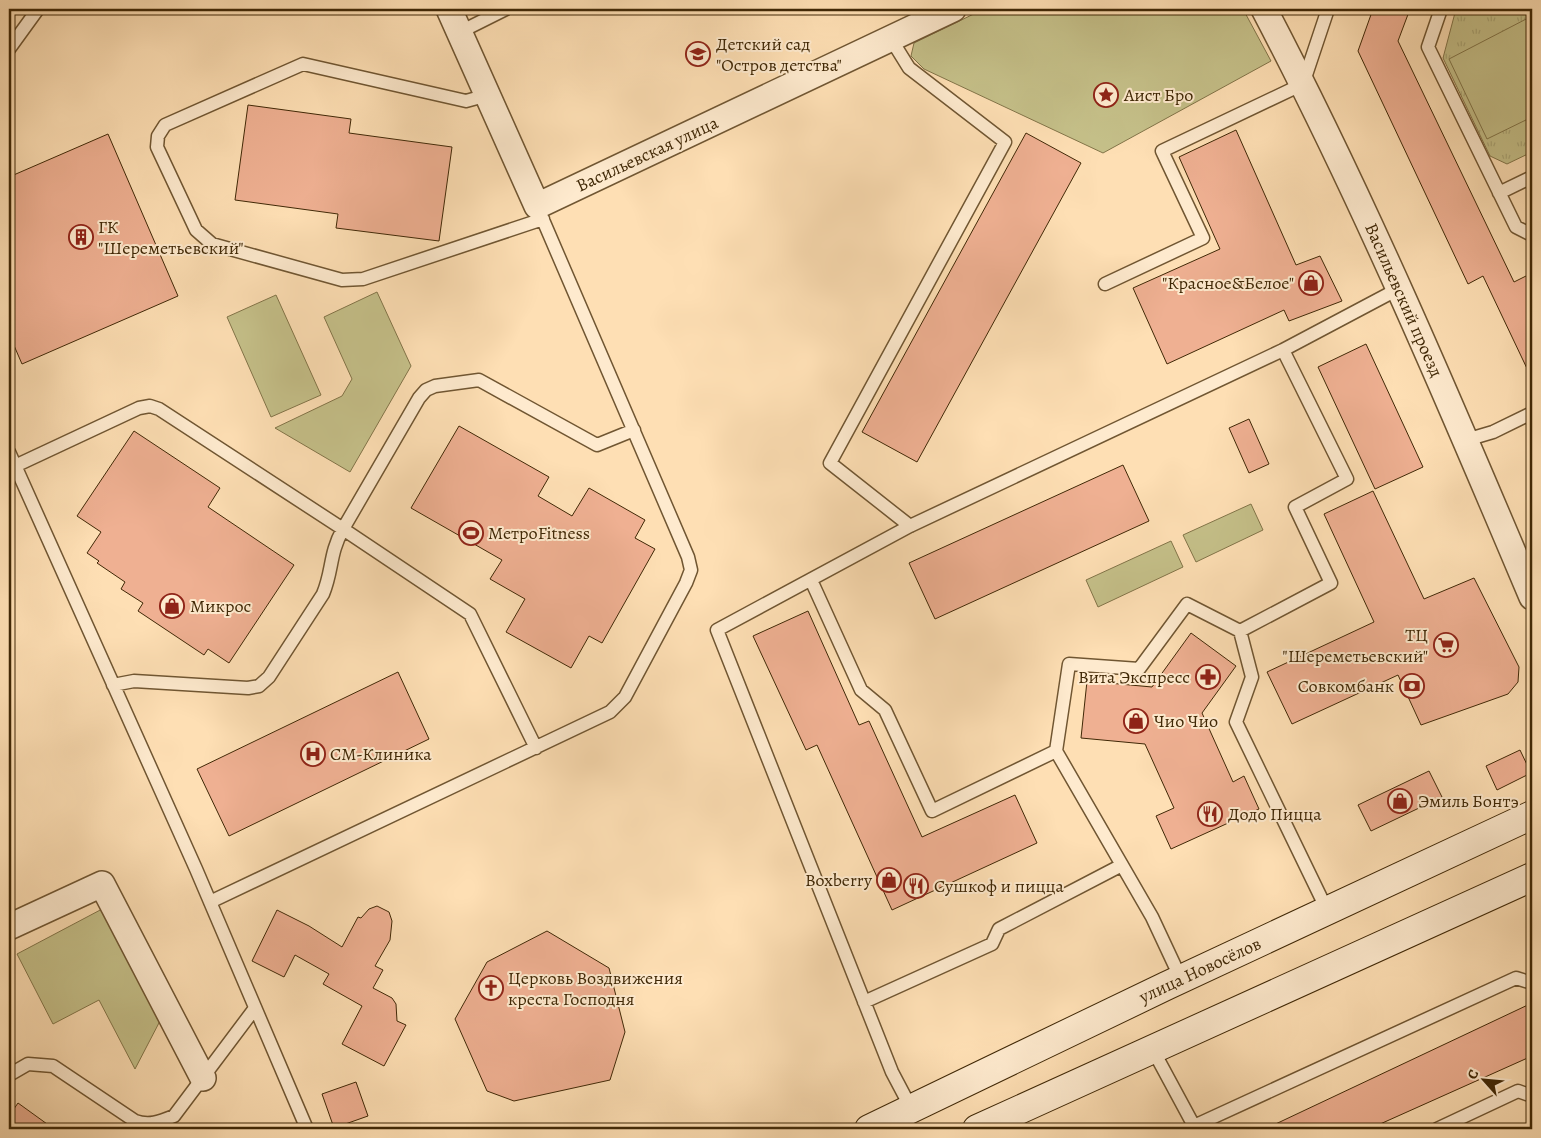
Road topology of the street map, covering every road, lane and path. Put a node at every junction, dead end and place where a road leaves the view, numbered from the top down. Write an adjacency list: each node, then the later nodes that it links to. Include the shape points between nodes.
1 (38, 9): 10 (lane)
2 (449, 9): 8 (street)
3 (506, 9): 8 (lane)
4 (953, 9): 9 (street, Васильевская улица)
5 (1264, 9): 11 (street, Васильевский проезд)
6 (1328, 9): 11 (lane)
7 (1441, 9): 14 (lane, via 1428,47)
8 (460, 32): 12 (street)
9 (891, 39): 15 (street, Васильевская улица); 25 (lane, via 909,68 1005,142 830,464)
10 (9, 49)
11 (1303, 84): 17 (lane, via 1162,151 1203,238); 18 (street, Васильевский проезд)
12 (488, 95): 15 (street); 15 (lane, via 466,101 303,64 165,125 158,136 157,147 196,230 203,238 212,244 342,280 363,279)
13 (1532, 177): 14 (lane)
14 (1499, 193): 16 (lane, via 1516,227)
15 (540, 212): 21 (lane)
16 (1532, 235)
17 (1105, 284)
18 (1400, 288): 19 (lane); 22 (street, Васильевский проезд)
19 (1283, 350): 25 (lane); 29 (lane, via 1347,479 1295,506 1331,583)
20 (1532, 413): 22 (lane, via 1493,432)
21 (634, 430): 26 (lane, via 597,445 479,380 435,386 419,398); 31 (lane, via 692,570 619,706)
22 (1466, 440): 28 (street, Васильевский проезд)
23 (9, 452): 24 (lane)
24 (15, 466): 26 (lane, via 150,406); 30 (lane)
25 (910, 526): 27 (lane)
26 (343, 529): 30 (lane, via 332,550 323,594 270,677 259,686 134,681); 31 (lane, via 470,614)
27 (811, 580): 32 (lane, via 861,690 885,710 932,811); 41 (lane, via 717,630)
28 (1532, 597)
29 (1240, 631): 32 (lane, via 1187,604 1139,669 1069,664); 37 (lane, via 1252,677 1236,722)
30 (113, 685): 36 (lane)
31 (536, 748): 36 (lane)
32 (1056, 751): 34 (lane)
33 (1532, 815): 37 (main road, улица Новосёлов)
34 (1122, 865): 39 (lane, via 1152,917); 41 (lane, via 999,929 992,944)
35 (1532, 876): 43 (main road)
36 (210, 902): 42 (lane)
37 (1327, 910): 39 (main road, улица Новосёлов)
38 (9, 927): 45 (street, via 102,884)
39 (1181, 979): 47 (main road, улица Новосёлов)
40 (1532, 983): 48 (lane, via 1516,978)
41 (864, 1002): 47 (lane, via 892,1072)
42 (255, 1008): 45 (lane); 49 (lane)
43 (1153, 1050): 48 (lane); 51 (main road)
44 (9, 1075): 45 (lane, via 28,1064 53,1066 135,1121 146,1125 174,1116)
45 (203, 1078)
46 (1532, 1096): 52 (lane, via 1518,1091)
47 (911, 1108): 50 (main road, улица Новосёлов)
48 (1194, 1128)
49 (308, 1129)
50 (869, 1129)
51 (976, 1129)
52 (1438, 1129)

